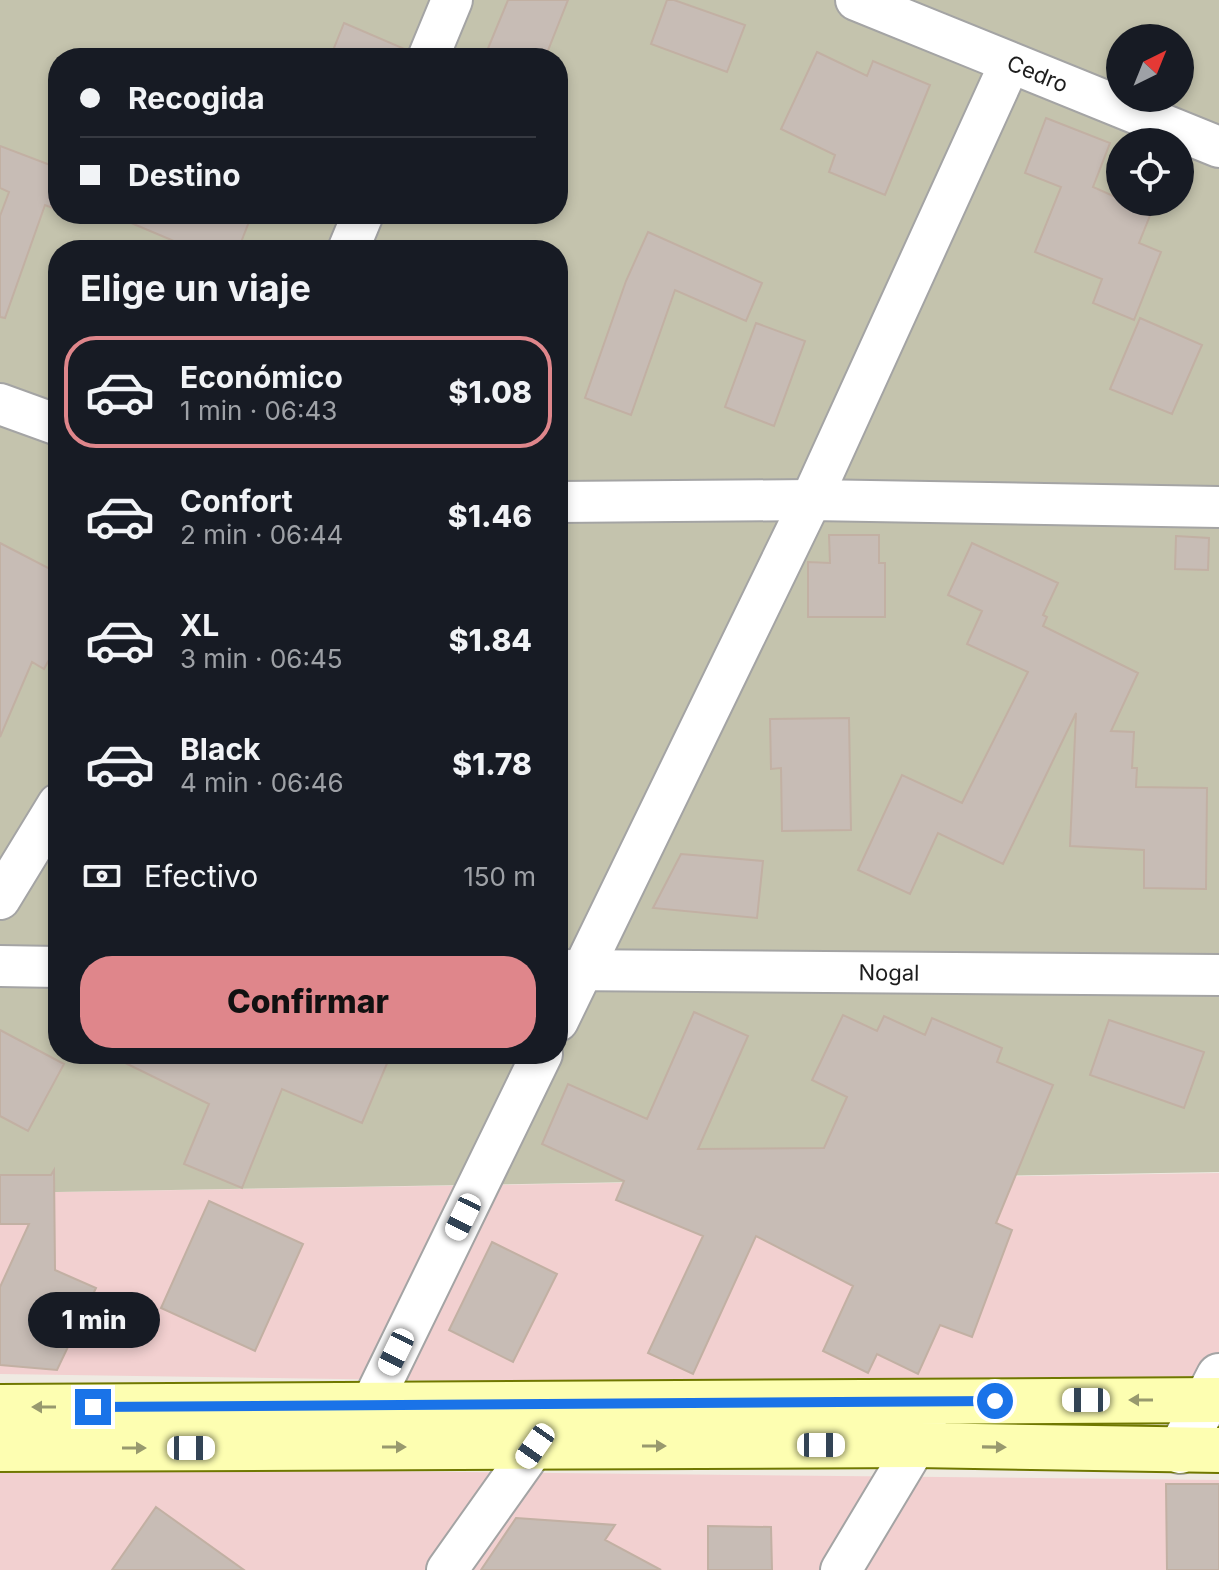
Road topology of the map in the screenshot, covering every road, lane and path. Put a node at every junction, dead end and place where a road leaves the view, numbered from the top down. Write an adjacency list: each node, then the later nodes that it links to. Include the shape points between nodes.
1 (452, 0): 3 (street)
2 (856, 0): 4 (street, Cedro)
3 (432, 48)
4 (1010, 63): 5 (street, Cedro); 8 (street)
5 (1219, 147)
6 (0, 404): 7 (street)
7 (48, 421)
8 (811, 500): 9 (street); 10 (street); 15 (street)
9 (568, 502)
10 (1219, 507)
11 (48, 820): 12 (street)
12 (0, 899)
13 (0, 966): 14 (street)
14 (48, 967)
15 (570, 970): 16 (street, Nogal)
16 (1219, 975)
17 (537, 1064): 22 (street)
18 (1215, 1392): 19 (main road, one-way to 19); 27 (street)
19 (933, 1401): 20 (main road); 23 (street)
20 (478, 1403): 22 (main road); 25 (main road)
21 (0, 1407): 22 (main road, one-way to 21)
22 (370, 1407)
23 (916, 1445): 24 (main road, one-way to 23); 27 (main road, one-way to 27); 29 (street)
24 (535, 1446): 25 (main road); 28 (street)
25 (477, 1447): 26 (main road, one-way to 25)
26 (0, 1449)
27 (1200, 1451)
28 (447, 1570)
29 (841, 1570)

